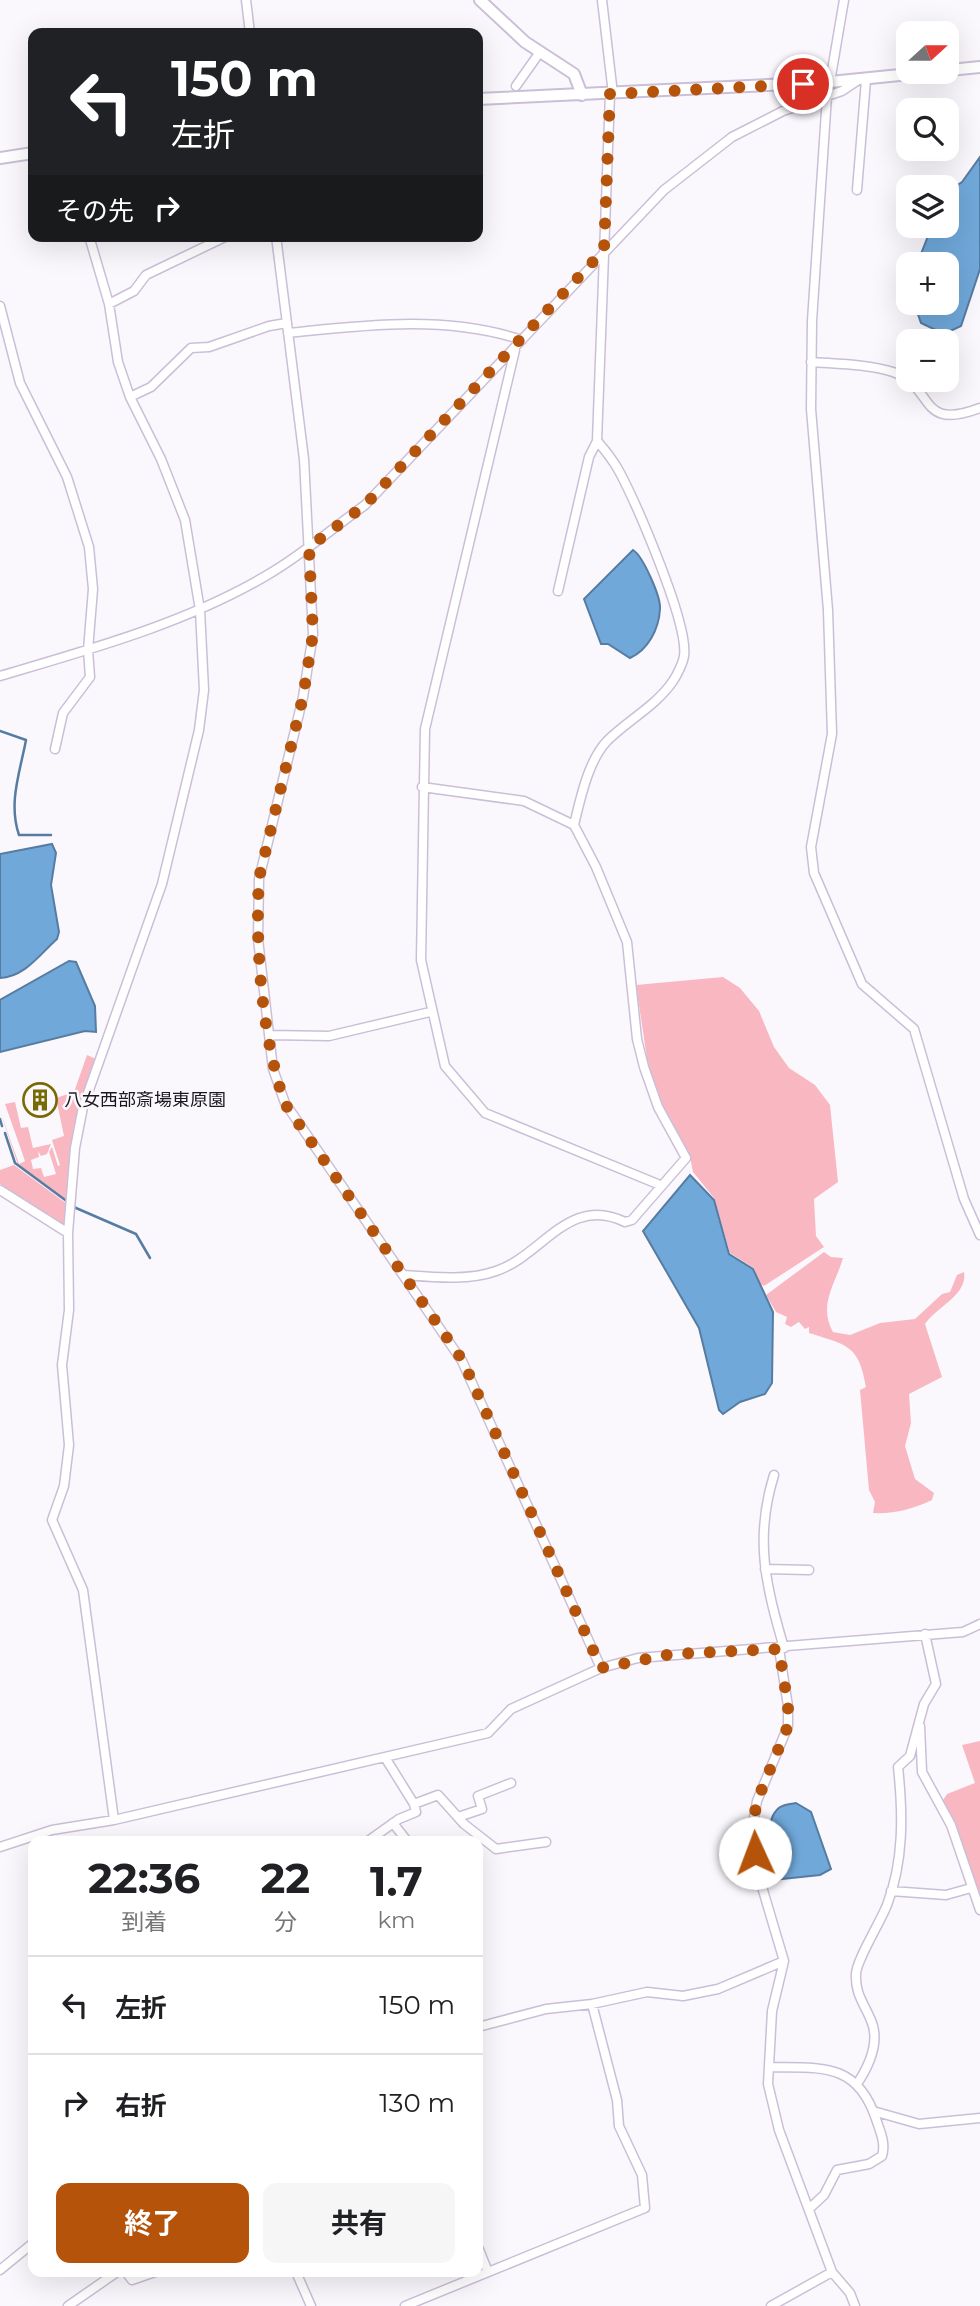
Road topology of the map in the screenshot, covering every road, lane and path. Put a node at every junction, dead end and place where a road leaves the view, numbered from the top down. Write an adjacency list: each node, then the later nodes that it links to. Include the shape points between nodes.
1 (246, 0): 5 (street)
2 (480, 0): 6 (main road)
3 (602, 0): 11 (street)
4 (844, 0): 9 (street)
5 (249, 28)
6 (540, 52): 10 (street); 12 (main road, via 574,74)
7 (980, 67): 8 (main road)
8 (861, 80): 9 (main road); 13 (street); 17 (street)
9 (830, 82): 11 (main road)
10 (516, 86)
11 (611, 94): 12 (main road); 21 (street)
12 (582, 95): 14 (main road)
13 (827, 96): 21 (street, via 783,111 732,137 664,190); 26 (street)
14 (483, 99)
15 (28, 154): 16 (main road)
16 (0, 158)
17 (857, 190)
18 (91, 242): 22 (street)
19 (215, 242): 22 (street, via 146,275 134,291)
20 (277, 242): 24 (street)
21 (604, 250): 25 (street); 29 (street)
22 (109, 304): 27 (street, via 118,362)
23 (0, 306): 33 (street, via 20,383 67,477 89,547 93,589)
24 (287, 328): 25 (street, via 454,324 487,329); 27 (street, via 269,326 209,347 191,348 151,387); 30 (street, via 304,459)
25 (519, 344): 30 (street, via 365,505); 36 (street, via 425,729)
26 (811, 362): 28 (street, via 897,373 933,410 945,416); 43 (street, via 832,674 832,734 811,847 814,873 862,984 914,1029)
27 (130, 397): 32 (street, via 185,520)
28 (980, 408)
29 (597, 441): 31 (street, via 589,457); 37 (street, via 619,470 635,506 677,618 684,656 662,695 605,743)
30 (309, 547): 32 (street); 39 (street, via 313,634 303,697 259,878 258,939)
31 (558, 591)
32 (200, 610): 33 (street); 44 (street, via 204,690 200,730 162,884 82,1107)
33 (88, 650): 34 (street); 35 (street, via 90,677 63,713)
34 (0, 676)
35 (55, 749)
36 (422, 787): 37 (street, via 524,801); 38 (street, via 421,960)
37 (574, 825): 40 (street, via 627,942 644,1068 658,1107 686,1158)
38 (430, 1012): 39 (street, via 329,1036); 40 (street, via 445,1066 485,1113)
39 (269, 1035): 46 (street, via 273,1069 285,1104)
40 (660, 1185): 46 (street, via 632,1220 595,1214 572,1220 495,1272)
41 (0, 1190): 44 (street)
42 (980, 1214): 43 (street)
43 (973, 1222): 45 (street)
44 (68, 1233): 59 (street, via 69,1310 62,1366 69,1446 64,1486 52,1520 83,1590)
45 (980, 1235)
46 (404, 1275): 53 (street, via 463,1361)
47 (774, 1475): 48 (street, via 762,1525)
48 (765, 1569): 49 (street); 52 (street)
49 (809, 1570)
50 (980, 1624): 51 (street, via 963,1632)
51 (925, 1634): 52 (street); 54 (street, via 936,1684)
52 (781, 1649): 53 (street, via 672,1654); 72 (street, via 788,1726 757,1801 752,1829 757,1870)
53 (601, 1668): 55 (street, via 511,1709 488,1733)
54 (919, 1720): 69 (street, via 922,1772 951,1825); 70 (street, via 910,1756 898,1767 903,1826)
55 (386, 1759): 57 (street); 59 (street)
56 (511, 1783): 58 (street, via 478,1796 482,1809)
57 (414, 1804): 58 (street, via 438,1796); 60 (street, via 416,1812)
58 (458, 1817): 64 (street)
59 (114, 1820): 61 (street)
60 (393, 1823): 62 (street); 63 (street)
61 (34, 1836)
62 (375, 1836)
63 (403, 1836)
64 (481, 1836)
65 (28, 1838): 68 (street)
66 (483, 1838): 67 (street, via 496,1849)
67 (546, 1842)
68 (0, 1847)
69 (971, 1888): 70 (street, via 946,1895); 71 (street)
70 (891, 1891): 76 (street, via 856,1970 856,1992 870,2017 875,2042)
71 (980, 1910)
72 (784, 1961): 73 (street, via 718,1989 683,1996 647,1992); 75 (street, via 772,2011)
73 (592, 2004): 74 (street, via 546,2009); 83 (street, via 619,2126 642,2175 645,2208)
74 (483, 2026)
75 (770, 2067): 76 (street, via 842,2072); 79 (street, via 768,2084 779,2130)
76 (857, 2084): 77 (street)
77 (873, 2110): 78 (street, via 919,2124); 79 (street, via 883,2141 882,2155 869,2164 837,2170 824,2195)
78 (980, 2118)
79 (810, 2208): 84 (street)
80 (28, 2247): 82 (street)
81 (483, 2260): 83 (street)
82 (0, 2270)
83 (488, 2272): 85 (street)
84 (832, 2272): 92 (street); 93 (street)
85 (483, 2274)
86 (110, 2277): 89 (street)
87 (298, 2277): 90 (street)
88 (476, 2277): 91 (street)
89 (68, 2306)
90 (311, 2306)
91 (405, 2306)
92 (771, 2306)
93 (855, 2306)

